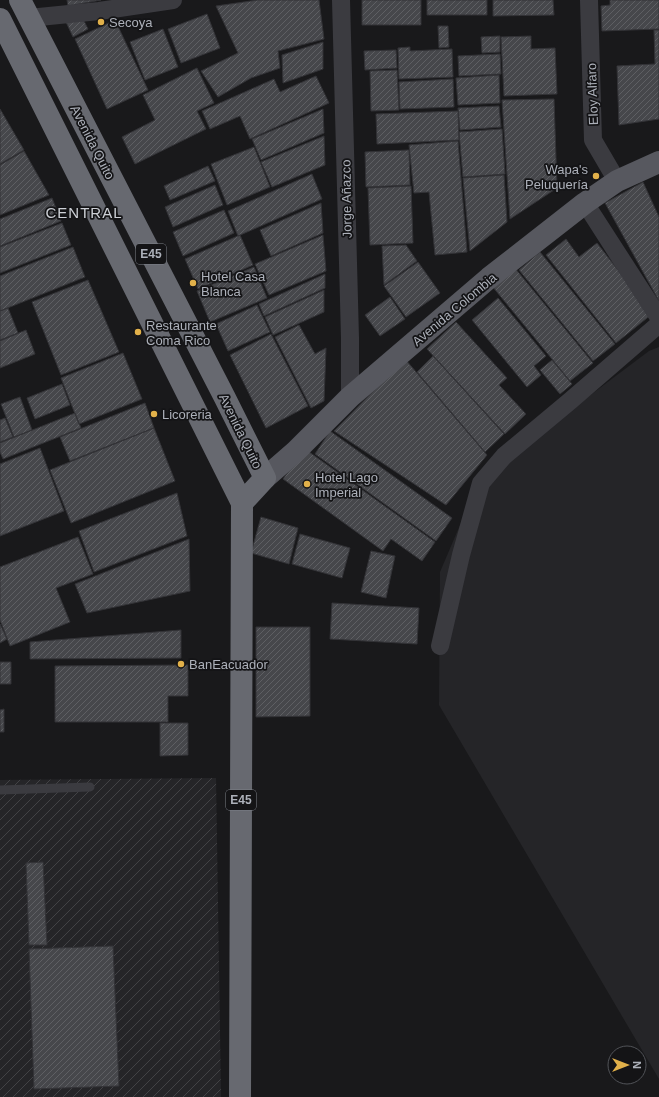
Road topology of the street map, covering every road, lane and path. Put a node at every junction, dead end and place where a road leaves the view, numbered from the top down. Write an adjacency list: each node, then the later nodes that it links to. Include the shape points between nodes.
1 (173, 0): 4 (street, via 99,11)
2 (341, 0): 11 (street, Jorge Añazco)
3 (589, 0): 7 (street, Eloy Alfaro, via 593,140)
4 (25, 9): 12 (highway, Avenida Quito / E45)
5 (0, 19): 13 (highway, E45)
6 (659, 162): 7 (main road, Avenida Colombia)
7 (618, 181): 8 (main road, Avenida Colombia)
8 (585, 203): 9 (street); 11 (main road, Avenida Colombia, via 489,278)
9 (659, 318)
10 (659, 324): 14 (street, via 504,456 481,483)
11 (350, 397): 12 (main road, Avenida Colombia, via 296,452)
12 (264, 478): 13 (highway, Avenida Quito)
13 (242, 503): 17 (highway, E45)
14 (440, 646)
15 (90, 787): 16 (lane)
16 (0, 790)
17 (240, 1097)

